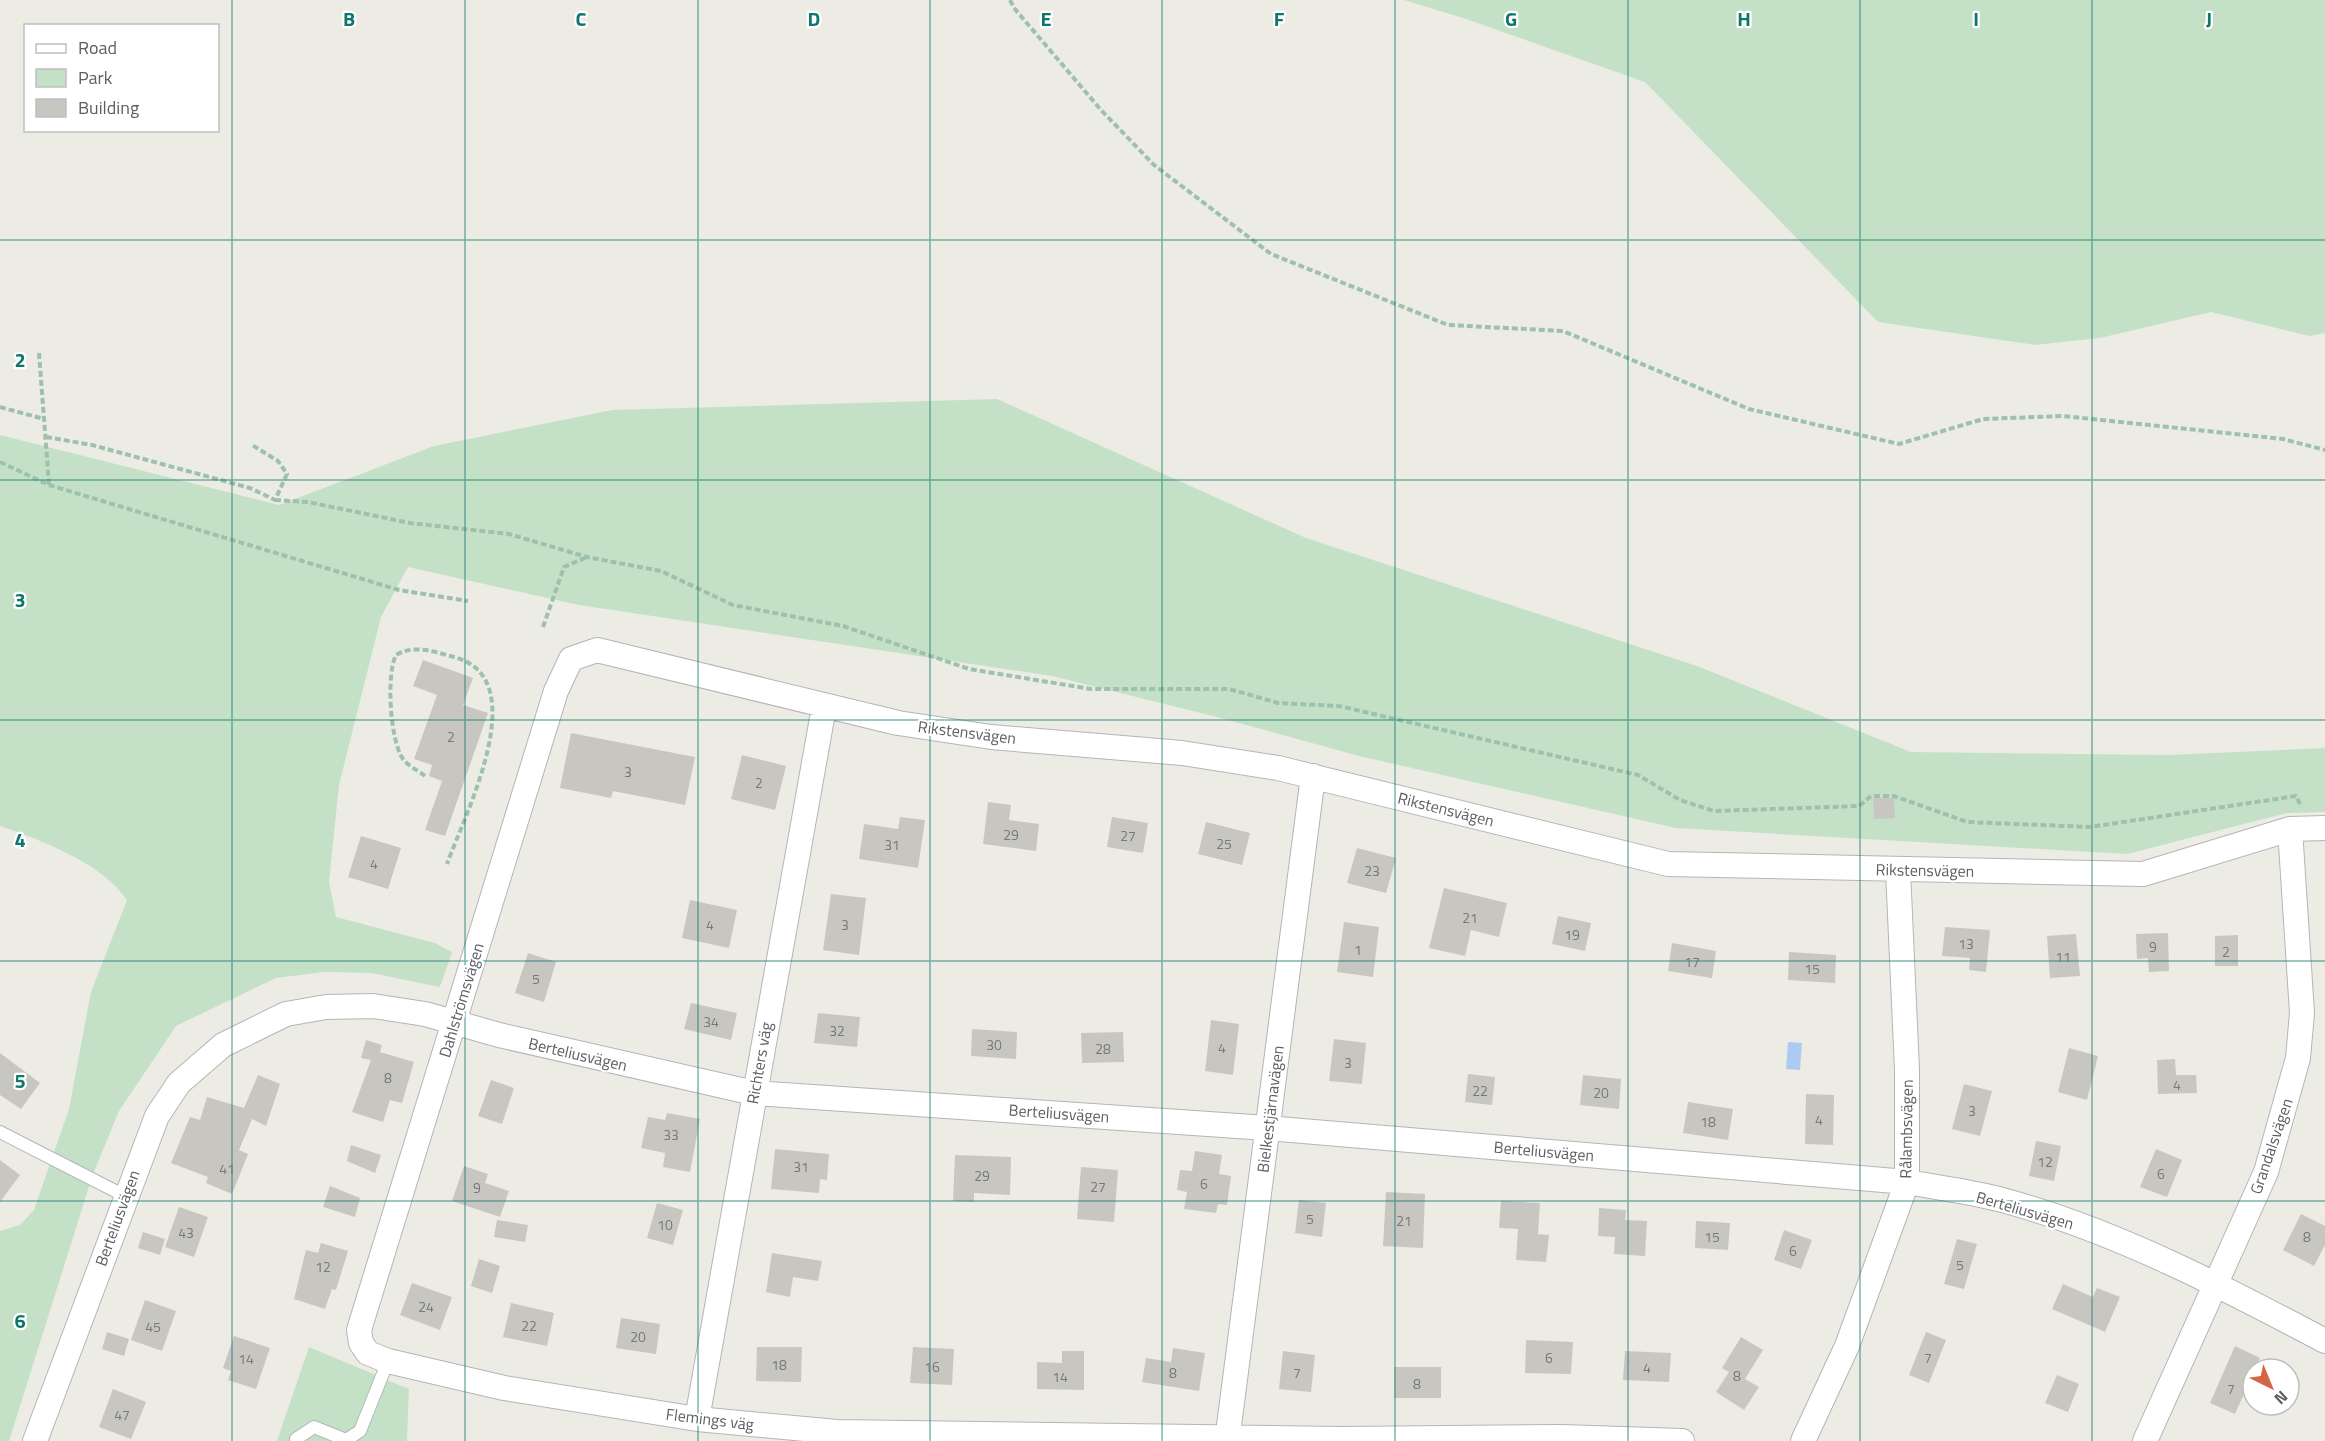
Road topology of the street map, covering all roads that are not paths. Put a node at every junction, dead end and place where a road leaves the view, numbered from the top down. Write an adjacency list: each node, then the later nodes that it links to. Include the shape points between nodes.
1 (571, 659): 2 (street, Rikstensvägen, via 597,650); 6 (street, Dahlströmsvägen, via 556,691)
2 (824, 707): 3 (street, Rikstensvägen, via 956,732 1182,753); 7 (street, Richters väg)
3 (1313, 776): 5 (street, Rikstensvägen, via 1668,864); 8 (street, Bielkestjärnavägen)
4 (2309, 829): 5 (street, Rikstensvägen, via 2143,874); 12 (street, Grandalsvägen, via 2298,1058 2266,1172)
5 (1898, 870): 10 (street, Rålambsvägen, via 1907,1070)
6 (455, 1021): 7 (street, Berteliusvägen, via 499,1035); 11 (street, Berteliusvägen, via 373,1006 326,1007 286,1014 223,1045 179,1083 157,1116); 14 (street, Dahlströmsvägen, via 359,1329)
7 (754, 1093): 8 (street, Berteliusvägen); 16 (street, Richters väg)
8 (1267, 1128): 10 (street, Berteliusvägen); 18 (street, Bielkestjärnavägen)
9 (0, 1132): 11 (lane)
10 (1907, 1182): 12 (street, Berteliusvägen, via 2004,1201 2057,1217); 21 (street, Rålambsvägen, via 1847,1346)
11 (125, 1196): 19 (street, Berteliusvägen)
12 (2214, 1282): 13 (street, Berteliusvägen); 22 (street, Grandalsvägen)
13 (2325, 1341)
14 (361, 1343): 15 (street, Flemings väg, via 368,1353)
15 (388, 1361): 16 (street, Flemings väg, via 504,1388); 17 (lane, via 360,1431 346,1440 314,1427)
16 (697, 1419): 18 (street, Flemings väg, via 837,1432)
17 (296, 1439)
18 (1226, 1439): 20 (street, Flemings väg, via 1562,1437)
19 (35, 1441)
20 (1682, 1441)
21 (1803, 1441)
22 (2145, 1441)

